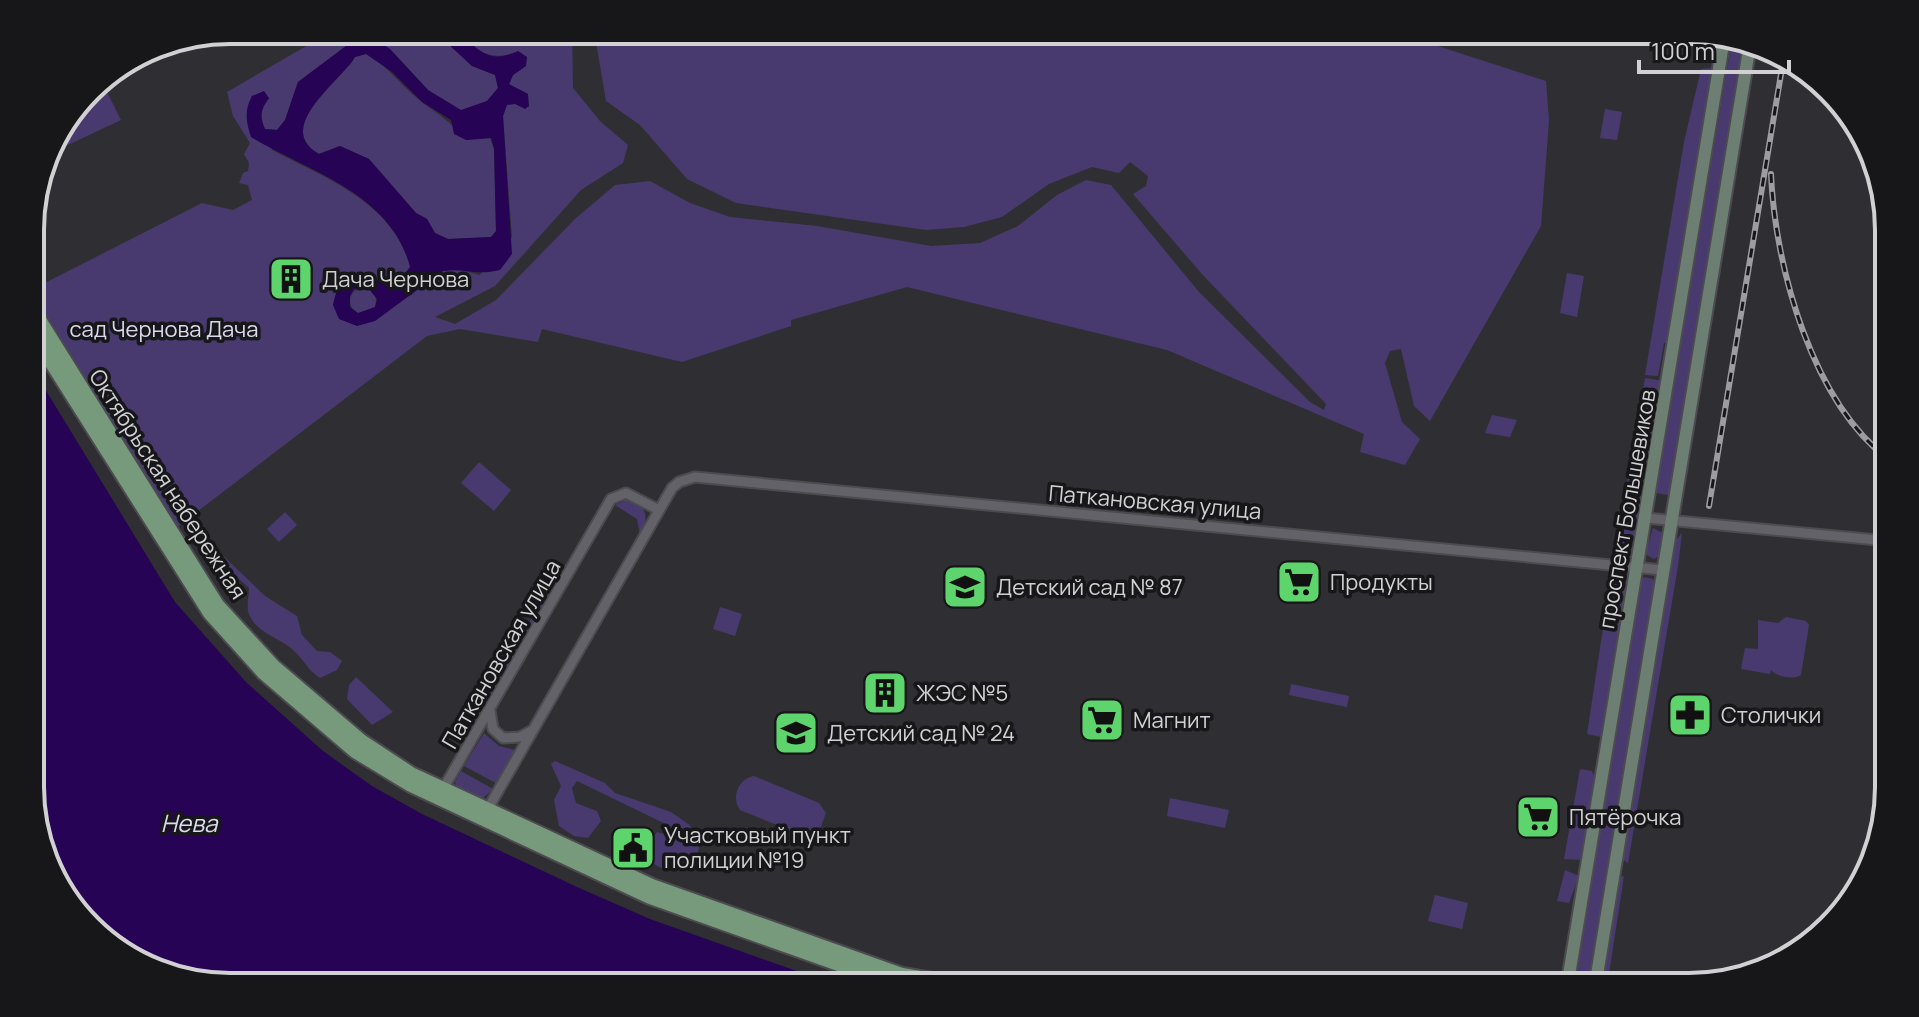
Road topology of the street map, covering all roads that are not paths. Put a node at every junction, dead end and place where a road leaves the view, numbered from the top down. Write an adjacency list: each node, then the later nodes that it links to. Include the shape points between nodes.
1 (1722, 48): 6 (main road, проспект Большевиков)
2 (1748, 54): 7 (main road, проспект Большевиков)
3 (44, 328): 13 (main road, Октябрьская набережная, via 195,575 237,630 354,736)
4 (44, 351): 14 (main road, Октябрьская набережная, via 187,582 264,673 355,751 411,785)
5 (659, 510): 9 (street, Паткановская улица, via 679,482 695,477); 11 (street, Паткановская улица, via 626,493 611,499); 12 (street, Паткановская улица)
6 (1646, 518): 7 (street); 9 (main road, проспект Большевиков)
7 (1671, 522): 8 (street); 10 (main road, проспект Большевиков)
8 (1875, 540)
9 (1637, 566): 10 (street, Паткановская улица); 17 (main road, проспект Большевиков)
10 (1663, 570): 18 (main road, проспект Большевиков)
11 (490, 710): 12 (street, via 493,729 503,738); 13 (street, Паткановская улица)
12 (533, 730): 14 (street, Паткановская улица)
13 (443, 789): 14 (main road, Октябрьская набережная)
14 (484, 814): 15 (main road, Октябрьская набережная, via 677,909); 16 (main road, Октябрьская набережная, via 755,926)
15 (862, 973)
16 (896, 973)
17 (1569, 973)
18 (1597, 973)

